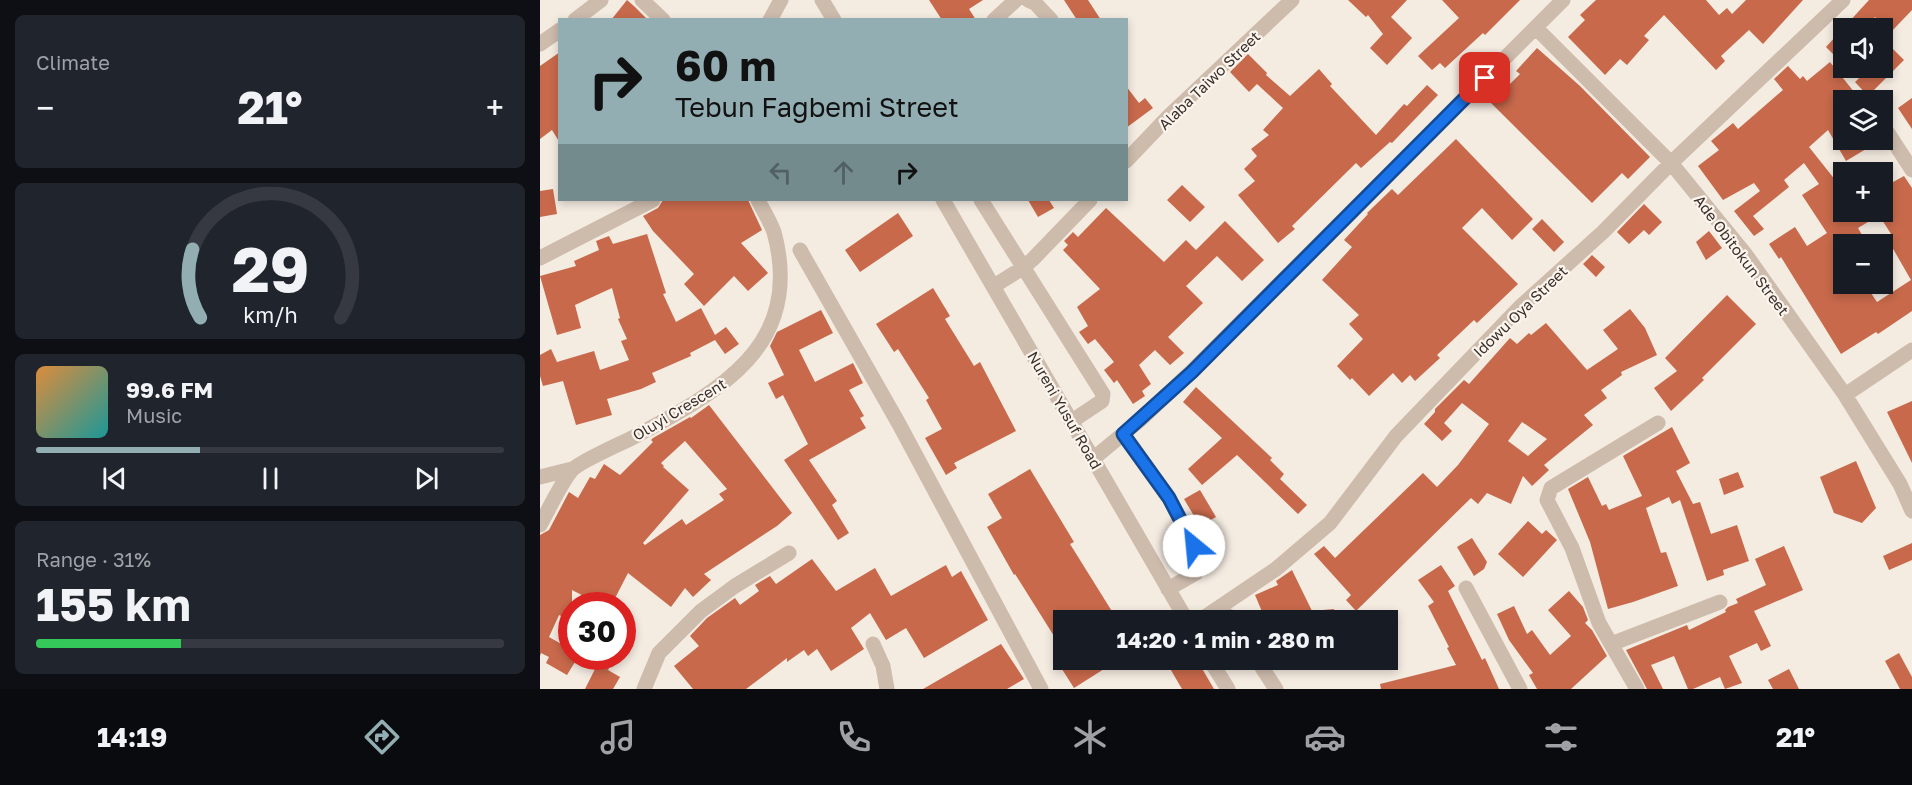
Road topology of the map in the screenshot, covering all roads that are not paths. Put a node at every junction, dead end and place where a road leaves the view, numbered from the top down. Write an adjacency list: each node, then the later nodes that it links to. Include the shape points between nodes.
1 (601, 0): 10 (street)
2 (642, 0): 11 (street)
3 (781, 0): 12 (street)
4 (822, 0): 13 (street)
5 (1016, 0): 14 (street)
6 (1028, 0): 15 (street)
7 (1292, 0): 20 (street, Alaba Taiwo Street)
8 (1563, 0): 16 (street)
9 (1843, 0): 21 (street, Idowu Oya Street)
10 (577, 18)
11 (661, 18)
12 (771, 18)
13 (833, 18)
14 (996, 18)
15 (1049, 18)
16 (1536, 28): 21 (street, Ade Obitokun Street); 36 (street, via 1192,372)
17 (558, 31): 18 (street)
18 (540, 44)
19 (1893, 141): 22 (street)
20 (1128, 159)
21 (1671, 163): 33 (street, Ade Obitokun Street, via 1746,255); 46 (street, Idowu Oya Street, via 1603,232 1521,306 1396,436 1330,523 1276,569)
22 (1912, 170)
23 (651, 201): 29 (street)
24 (758, 201): 38 (street, Oluyi Crescent, via 773,230 779,277 775,317 765,339 734,376 679,412)
25 (943, 201): 31 (street, Nureni Yusuf Road)
26 (982, 201): 30 (street)
27 (1089, 201): 30 (street)
28 (800, 250): 56 (street, via 899,424)
29 (540, 258)
30 (1024, 267): 31 (street); 34 (street, via 1103,394 1102,401)
31 (993, 286): 34 (street, Nureni Yusuf Road)
32 (1912, 350): 33 (street)
33 (1845, 395): 40 (street, Ade Obitokun Street, via 1900,484)
34 (1072, 421): 37 (street, Nureni Yusuf Road)
35 (1658, 423): 51 (street, via 1551,488 1547,500 1572,548 1599,623)
36 (1123, 434): 37 (street); 44 (street, via 1169,498 1203,562 1196,573)
37 (1094, 459): 44 (street, Nureni Yusuf Road)
38 (572, 469): 39 (street, Oluyi Crescent); 41 (street)
39 (540, 477)
40 (1912, 511)
41 (540, 525)
42 (789, 553): 54 (street, via 701,611 659,653)
43 (1466, 588): 59 (street)
44 (1168, 589): 47 (street, Nureni Yusuf Road)
45 (1720, 602): 51 (street)
46 (1221, 606): 48 (street, Idowu Oya Street); 49 (street)
47 (1180, 610)
48 (1215, 610)
49 (1224, 610)
50 (873, 644): 55 (street, via 883,666)
51 (1611, 644): 60 (street)
52 (1216, 670): 57 (street)
53 (1264, 670): 58 (street)
54 (644, 689)
55 (887, 689)
56 (1041, 689)
57 (1228, 689)
58 (1276, 689)
59 (1520, 689)
60 (1636, 689)

